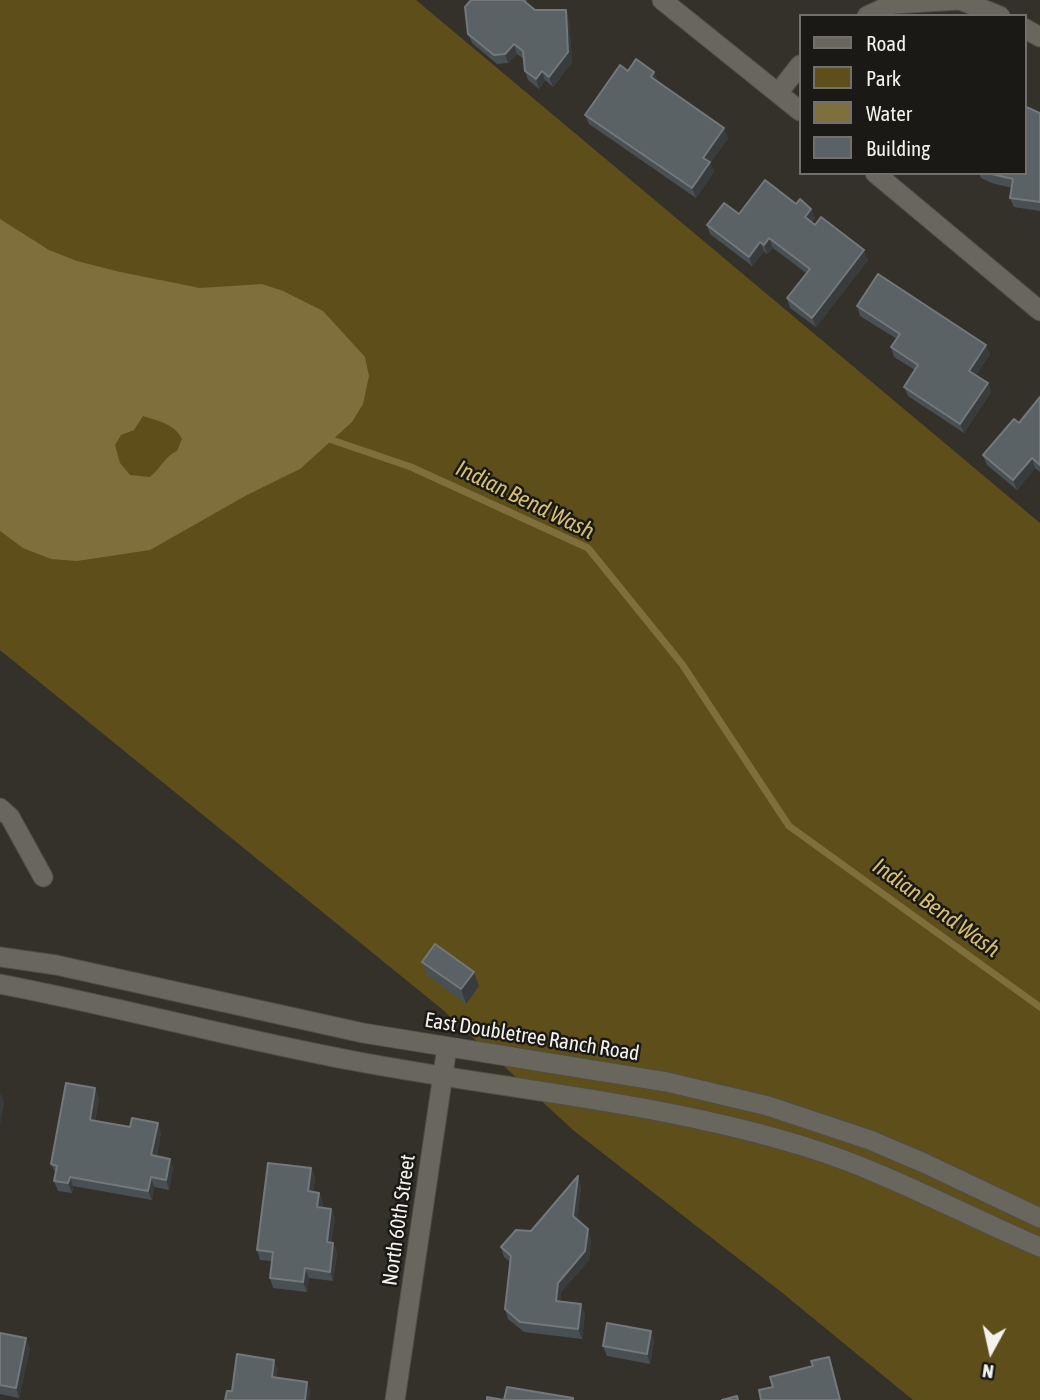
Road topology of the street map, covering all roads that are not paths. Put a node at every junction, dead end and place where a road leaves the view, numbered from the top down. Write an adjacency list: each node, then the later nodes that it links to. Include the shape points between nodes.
1 (662, 0): 5 (main road)
2 (871, 14): 3 (main road, via 893,4 960,0)
3 (995, 14)
4 (799, 66): 5 (main road)
5 (778, 93): 6 (main road)
6 (799, 110)
7 (877, 175): 8 (main road)
8 (1040, 310)
9 (0, 808): 10 (main road, via 10,817)
10 (43, 877)
11 (0, 957): 12 (main road, East Doubletree Ranch Road)
12 (56, 965): 14 (main road); 15 (main road, East Doubletree Ranch Road, via 279,1016)
13 (0, 984): 14 (main road)
14 (51, 994): 16 (main road)
15 (447, 1047): 16 (main road, North 60th Street); 17 (main road, East Doubletree Ranch Road, via 667,1082 768,1105 914,1158)
16 (442, 1076): 18 (main road, via 661,1110 764,1134 859,1167); 19 (main road, North 60th Street)
17 (1040, 1218)
18 (1040, 1247)
19 (396, 1400)

